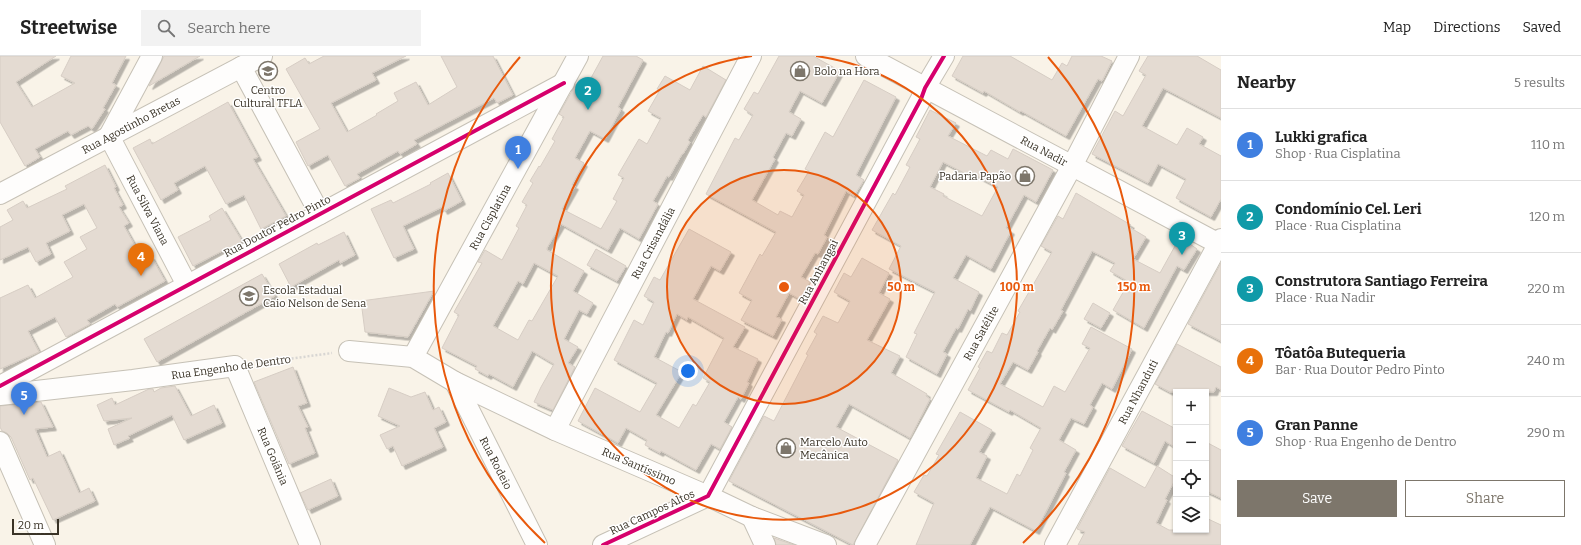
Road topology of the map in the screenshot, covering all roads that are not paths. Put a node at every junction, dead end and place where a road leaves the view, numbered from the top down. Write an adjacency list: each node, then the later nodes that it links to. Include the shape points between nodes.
1 (152, 56): 11 (street)
2 (262, 56): 8 (street, Rua Agostinho Bretas)
3 (578, 56): 9 (street, Rua Cisplatina)
4 (751, 56): 23 (street, Rua Crisandália)
5 (866, 56): 10 (street, Rua Nadir)
6 (944, 56): 10 (street, Rua Anhangai)
7 (1129, 56): 12 (street, Rua Satélite)
8 (241, 66): 11 (street, Rua Agostinho Bretas); 14 (street)
9 (564, 82): 14 (street, Rua Doutor Pedro Pinto); 18 (street, Rua Cisplatina)
10 (926, 88): 12 (street, Rua Nadir); 25 (street, Rua Anhangai)
11 (109, 136): 13 (street, Rua Agostinho Bretas); 16 (street, Rua Silva Viana)
12 (1072, 166): 15 (street, Rua Nadir); 33 (street, Rua Satélite)
13 (0, 194)
14 (320, 214): 16 (street, Rua Doutor Pedro Pinto)
15 (1220, 242): 34 (street, Rua Nhanduti)
16 (187, 284): 21 (street, Rua Doutor Pedro Pinto)
17 (349, 351): 18 (street)
18 (413, 357): 20 (street)
19 (235, 366): 22 (street, Rua Engenho de Dentro); 28 (street, Rua Goiânia)
20 (455, 382): 23 (street, Rua Santíssimo); 29 (street, Rua Rodeio)
21 (0, 386)
22 (0, 395)
23 (555, 430): 25 (street, Rua Santíssimo)
24 (0, 442): 27 (street)
25 (708, 496): 26 (street, Rua Santíssimo); 30 (street, Rua Campos Altos)
26 (752, 517): 31 (street); 32 (street, Rua Santíssimo)
27 (44, 545)
28 (310, 545)
29 (538, 545)
30 (603, 545)
31 (765, 545)
32 (826, 545)
33 (865, 545)
34 (1055, 545)

